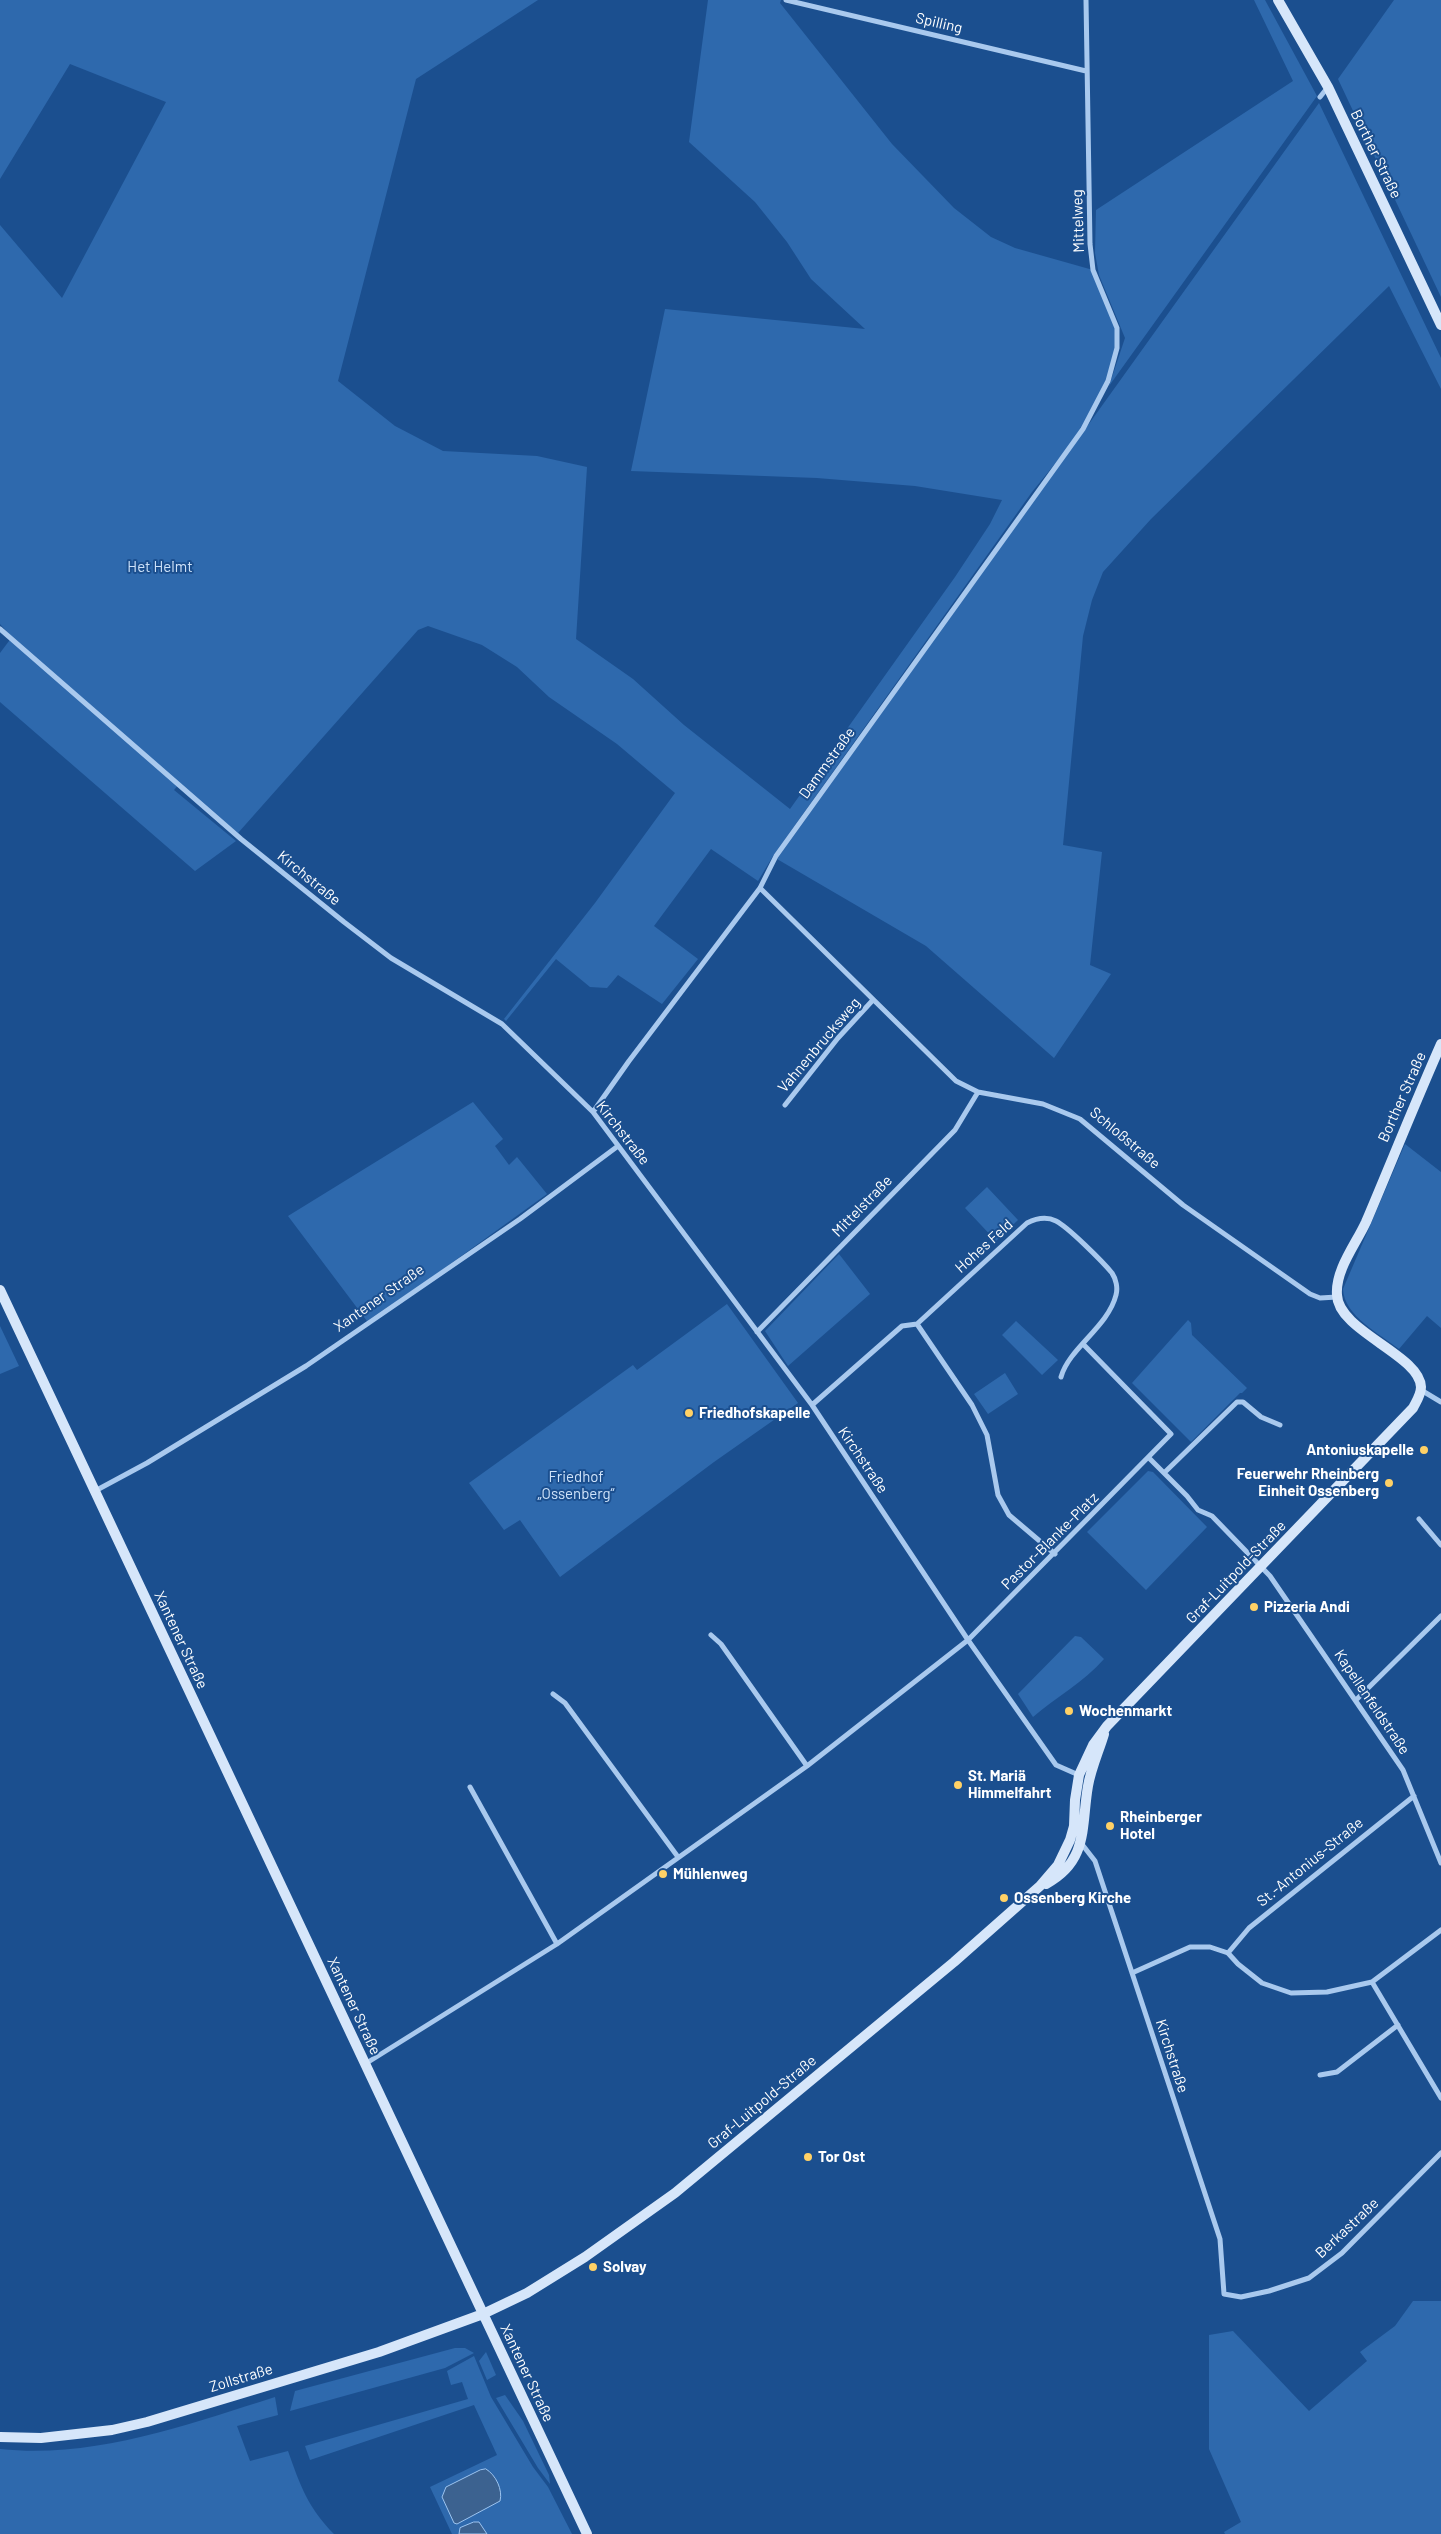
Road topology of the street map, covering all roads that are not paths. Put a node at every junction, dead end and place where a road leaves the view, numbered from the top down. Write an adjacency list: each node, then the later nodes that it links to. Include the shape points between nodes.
1 (786, 0): 4 (street, Spilling)
2 (1086, 0): 4 (street, Mittelweg)
3 (1278, 0): 5 (street, Borther Straße)
4 (1086, 71): 8 (street, Mittelweg, via 1090,244 1093,270 1117,328 1117,348 1108,381)
5 (1328, 88): 6 (street); 7 (street, Borther Straße)
6 (1320, 97)
7 (1441, 325)
8 (1083, 429): 10 (street, Dammstraße, via 776,856)
9 (0, 629): 15 (street, Kirchstraße, via 234,833 344,922 391,958 502,1024)
10 (760, 888): 11 (street, Schloßstraße); 15 (street, Dammstraße)
11 (872, 1001): 13 (street, Schloßstraße, via 956,1081); 14 (street, Vahnenbrucksweg)
12 (1441, 1044): 18 (street, Borther Straße, via 1348,1258)
13 (978, 1092): 18 (street, Schloßstraße, via 1043,1104 1080,1119 1182,1205 1302,1288 1320,1298); 20 (street, Mittelstraße, via 955,1130)
14 (785, 1105)
15 (593, 1112): 16 (street, Kirchstraße)
16 (618, 1146): 20 (street, Kirchstraße); 29 (street, Xantener Straße, via 520,1219 306,1366 147,1463)
17 (0, 1290): 29 (street, Xantener Straße)
18 (1336, 1297): 23 (street, via 1348,1318 1414,1372)
19 (917, 1324): 21 (street, Hohes Feld, via 1027,1223 1039,1217 1056,1220 1067,1229 1112,1274 1117,1284 1113,1304); 25 (street, Hohes Feld, via 902,1326); 32 (street, via 972,1405 987,1435 998,1495 1009,1515)
20 (758, 1332): 25 (street, Kirchstraße)
21 (1084, 1345): 22 (street, Hohes Feld, via 1064,1366); 27 (street, Pastor-Blanke-Platz, via 1171,1434)
22 (1061, 1377)
23 (1421, 1390): 24 (street); 33 (street, Graf-Luitpold-Straße, via 1413,1408)
24 (1441, 1402)
25 (812, 1406): 36 (street, Kirchstraße)
26 (1280, 1425): 28 (street, via 1261,1417 1243,1402 1237,1402)
27 (1149, 1458): 28 (street); 32 (street, Pastor-Blanke-Platz)
28 (1164, 1473): 33 (street, via 1198,1510 1212,1516)
29 (94, 1491): 56 (street, Xantener Straße)
30 (1419, 1519): 31 (street)
31 (1441, 1545)
32 (1055, 1554): 36 (street, Pastor-Blanke-Platz)
33 (1262, 1567): 38 (street, Kapellenfeldstraße); 39 (street, Graf-Luitpold-Straße)
34 (1441, 1616): 38 (street)
35 (711, 1634): 40 (street)
36 (968, 1640): 40 (street); 41 (street, Kirchstraße, via 1056,1765)
37 (553, 1694): 47 (street, via 565,1703)
38 (1356, 1700): 44 (street, Kapellenfeldstraße, via 1403,1770)
39 (1107, 1726): 41 (street, Graf-Luitpold-Straße, via 1093,1745); 42 (street, Graf-Luitpold-Straße)
40 (807, 1766): 47 (street)
41 (1079, 1775): 42 (street, Kirchstraße); 45 (street, Graf-Luitpold-Straße)
42 (1090, 1780): 46 (street, Graf-Luitpold-Straße)
43 (470, 1787): 51 (street)
44 (1414, 1796): 48 (street, Kapellenfeldstraße); 52 (street, St.-Antonius-Straße, via 1249,1928)
45 (1070, 1840): 46 (street); 49 (street, Graf-Luitpold-Straße, via 1058,1865)
46 (1082, 1843): 49 (street, Graf-Luitpold-Straße, via 1068,1867 1055,1879); 53 (street, Kirchstraße, via 1095,1861)
47 (678, 1857): 51 (street)
48 (1441, 1863)
49 (1040, 1886): 63 (street, Graf-Luitpold-Straße, via 954,1962 675,2193 585,2257 535,2288)
50 (1441, 1930): 54 (street)
51 (557, 1944): 56 (street)
52 (1228, 1953): 53 (street, via 1210,1947 1190,1947); 54 (street, via 1262,1983 1291,1993 1327,1992)
53 (1132, 1973): 62 (street, Kirchstraße, via 1220,2239)
54 (1372, 1982): 55 (street)
55 (1398, 2026): 57 (street, via 1337,2072); 58 (street)
56 (365, 2064): 63 (street, Xantener Straße)
57 (1320, 2075)
58 (1441, 2098)
59 (1441, 2153): 60 (street, Berkastraße)
60 (1436, 2158): 61 (street); 62 (street, Berkastraße, via 1342,2253 1309,2278 1241,2297)
61 (1441, 2164)
62 (1224, 2294)
63 (483, 2314): 64 (street, Zollstraße, via 379,2352 147,2422 76,2436); 65 (street, Xantener Straße)
64 (0, 2437)
65 (587, 2534)

